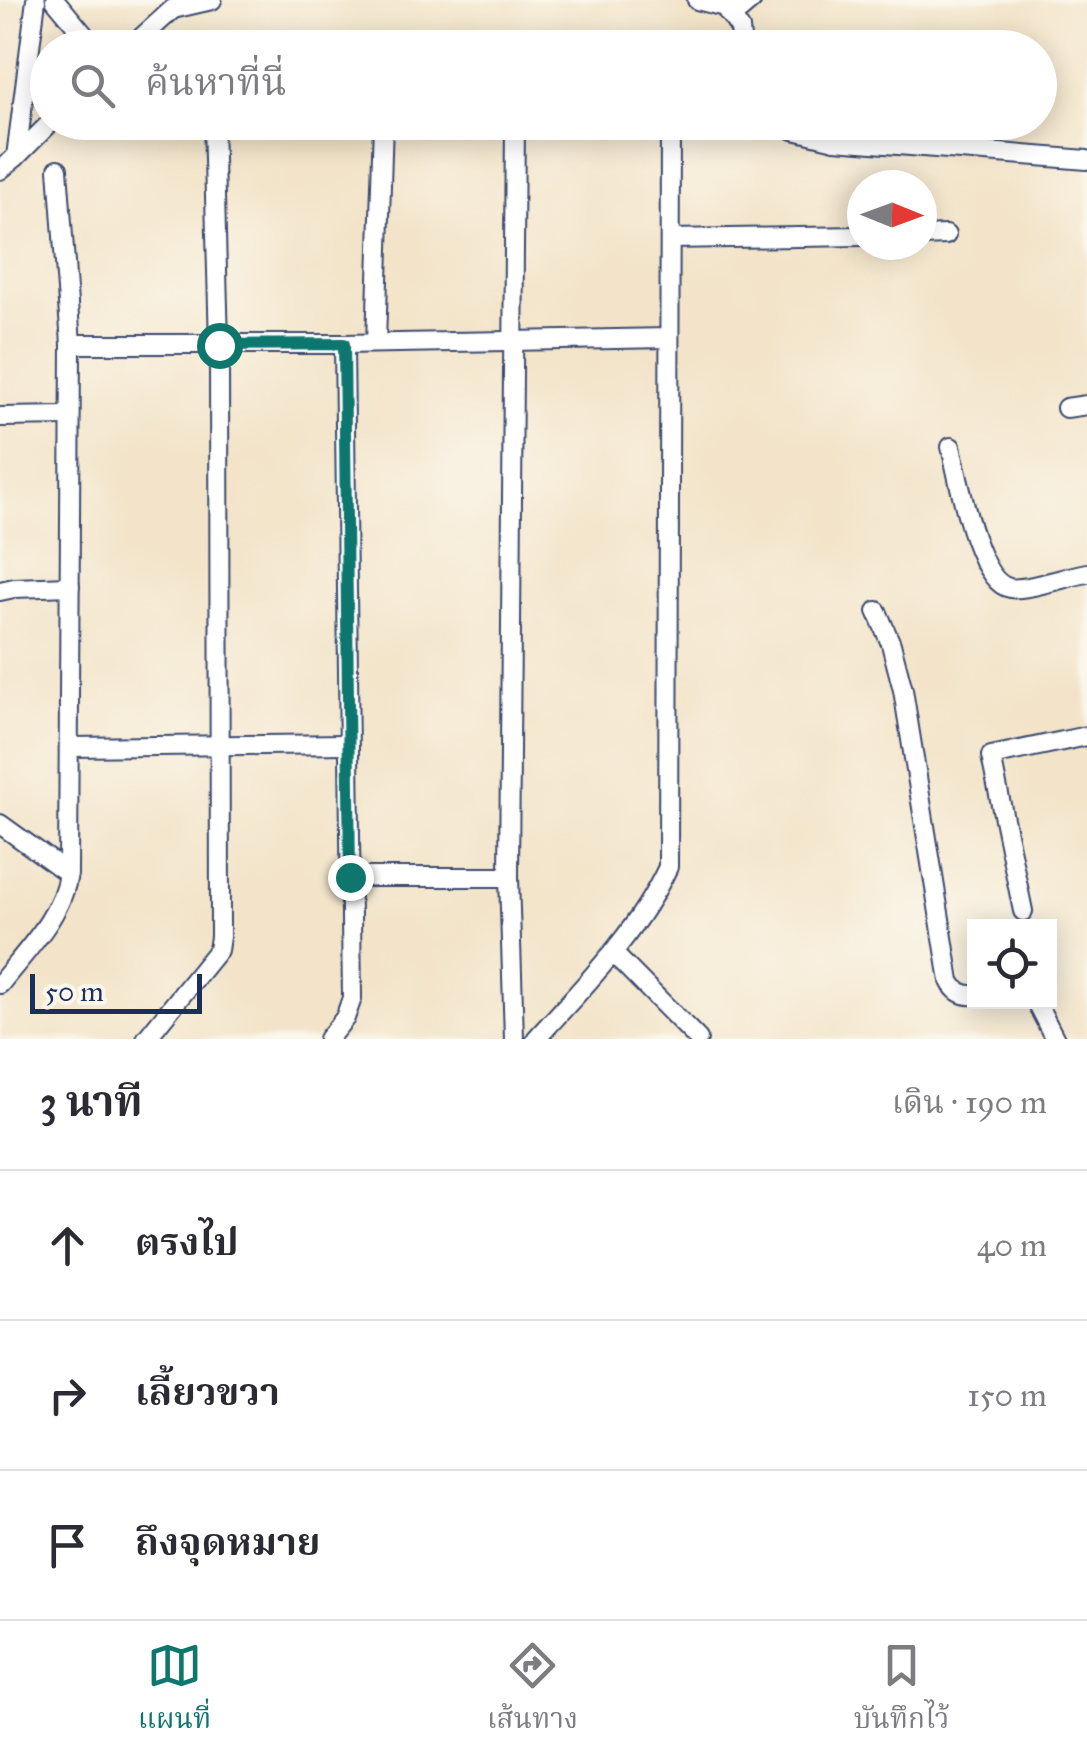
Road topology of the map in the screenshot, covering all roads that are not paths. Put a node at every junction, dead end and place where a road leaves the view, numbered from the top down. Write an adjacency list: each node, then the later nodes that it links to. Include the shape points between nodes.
1 (36, 0): 7 (street)
2 (55, 0): 8 (street)
3 (212, 0): 9 (street, via 173,9)
4 (697, 0): 6 (street)
5 (752, 0): 6 (street)
6 (728, 13): 10 (street)
7 (32, 30)
8 (79, 30)
9 (150, 30)
10 (740, 30)
11 (30, 47): 18 (street)
12 (33, 140): 18 (street)
13 (213, 140): 31 (street)
14 (382, 140): 28 (street)
15 (516, 140): 27 (street)
16 (670, 140): 25 (street)
17 (835, 140): 19 (street)
18 (16, 157): 21 (street)
19 (1087, 160)
20 (58, 169): 29 (street)
21 (0, 170)
22 (937, 235): 23 (street)
23 (946, 235)
24 (847, 236): 25 (street)
25 (670, 239): 26 (street)
26 (668, 338): 27 (street); 50 (street, via 668,867)
27 (512, 340): 28 (street); 48 (street)
28 (376, 343): 30 (street)
29 (71, 344): 31 (street); 34 (street)
30 (344, 344): 31 (street); 43 (street)
31 (219, 345): 42 (street)
32 (1087, 404): 33 (street)
33 (1066, 408)
34 (69, 416): 35 (street); 38 (street)
35 (0, 417)
36 (952, 446): 37 (street, via 976,547 998,583 1011,588)
37 (1087, 573)
38 (70, 586): 39 (street); 44 (street)
39 (0, 592)
40 (878, 611): 52 (street, via 904,690 950,981)
41 (1087, 736): 49 (street, via 990,756)
42 (219, 744): 43 (street); 44 (street); 54 (street, via 218,950)
43 (348, 744): 47 (street)
44 (70, 747): 46 (street)
45 (0, 824): 46 (street)
46 (68, 874): 51 (street, via 49,920)
47 (350, 877): 48 (street); 55 (street, via 352,998)
48 (508, 878): 56 (street)
49 (1023, 911)
50 (614, 954): 57 (street); 58 (street)
51 (0, 984)
52 (967, 994)
53 (1039, 1009): 59 (street)
54 (146, 1039)
55 (328, 1039)
56 (514, 1039)
57 (536, 1039)
58 (698, 1039)
59 (1054, 1039)

